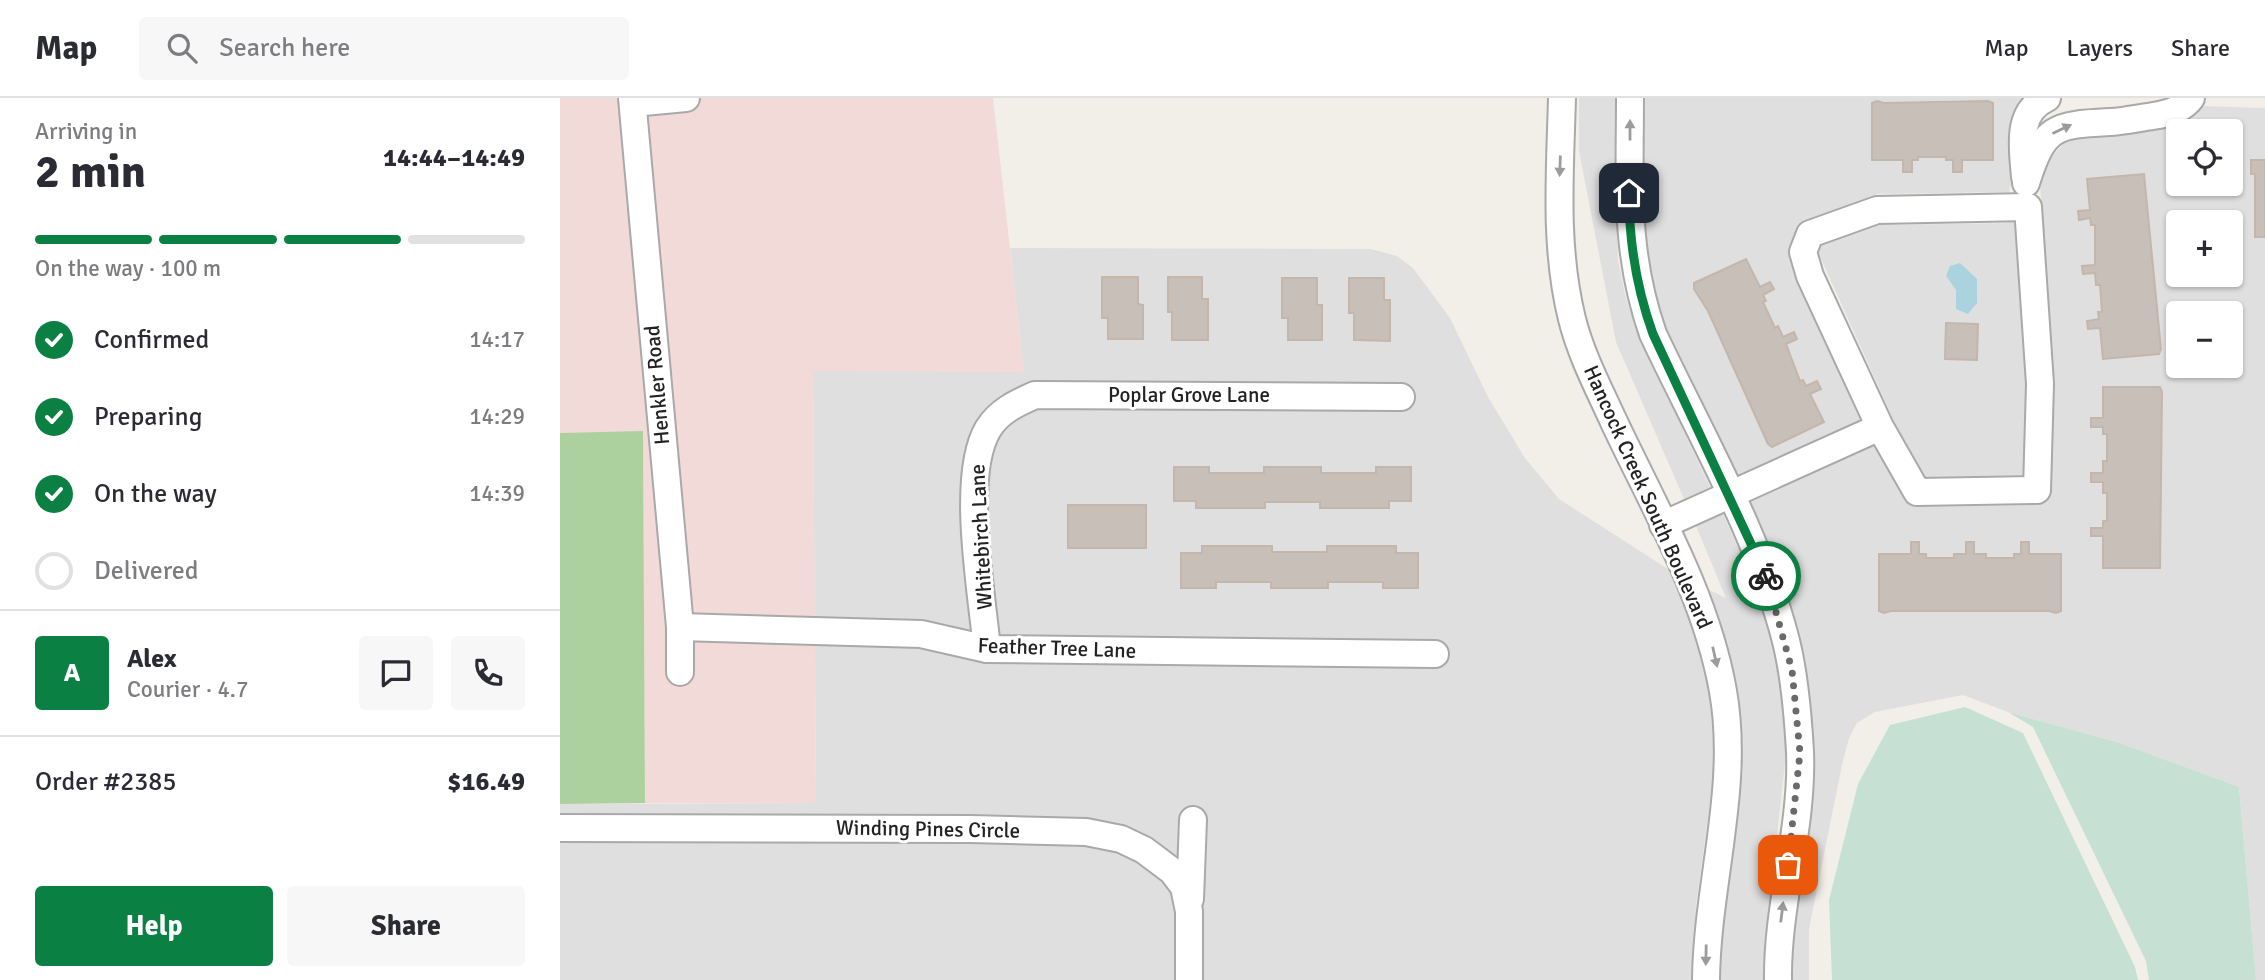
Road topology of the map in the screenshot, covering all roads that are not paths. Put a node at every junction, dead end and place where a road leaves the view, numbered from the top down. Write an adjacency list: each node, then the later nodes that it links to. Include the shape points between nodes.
1 (686, 98): 6 (street)
2 (1562, 98): 12 (street, Hancock Creek South Boulevard, one-way to 12, via 1558,229 1572,320 1593,377)
3 (1630, 98): 11 (street, one-way to 3, via 1639,296 1629,216)
4 (2048, 98): 7 (street, via 2026,117 2022,138)
5 (2191, 98): 7 (street, one-way to 5, via 2035,154 2061,127 2167,114)
6 (632, 101): 13 (street, Henkler Road)
7 (2027, 195): 9 (street, via 1877,209 1810,234 1803,252 1810,276); 9 (street, via 2040,384 2037,490 1917,492)
8 (1401, 397): 10 (street, Poplar Grove Lane, via 1035,395 1008,407)
9 (1881, 427): 11 (street)
10 (989, 428): 14 (street, Whitebirch Lane, via 976,457 974,488)
11 (1729, 495): 12 (street); 22 (street, one-way to 11, via 1799,786 1792,670 1767,578)
12 (1663, 525): 21 (street, Hancock Creek South Boulevard, one-way to 21, via 1705,616 1723,692 1727,782 1709,906)
13 (680, 627): 14 (street, Feather Tree Lane, via 921,634); 16 (street, Henkler Road)
14 (988, 649): 15 (street, Feather Tree Lane)
15 (1435, 654)
16 (680, 672)
17 (1193, 820): 19 (street)
18 (560, 828): 19 (street, Winding Pines Circle, via 1087,832 1121,839 1172,871 1184,887)
19 (1189, 911): 20 (street, Winding Pines Circle)
20 (1189, 980)
21 (1706, 980)
22 (1778, 980)

